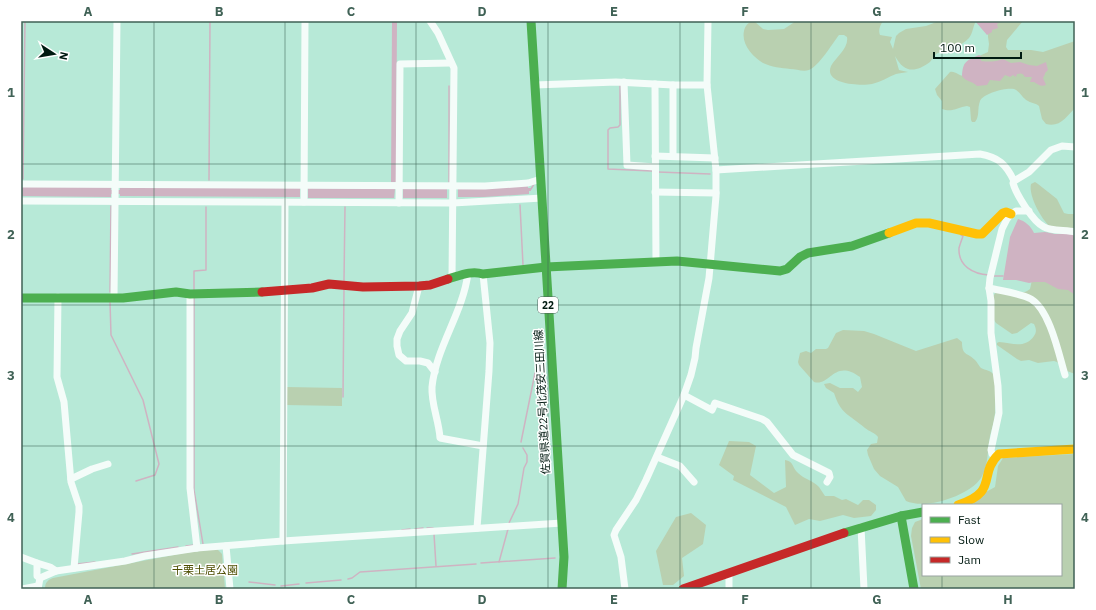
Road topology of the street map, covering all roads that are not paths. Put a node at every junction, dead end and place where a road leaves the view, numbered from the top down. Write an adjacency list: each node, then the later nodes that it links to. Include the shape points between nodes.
1 (117, 21): 24 (street)
2 (306, 21): 21 (street)
3 (430, 21): 6 (street)
4 (531, 21): 9 (street, 佐賀県道22号北茂安三田川線 / 22)
5 (708, 21): 11 (street)
6 (452, 62): 22 (street, via 400,64); 23 (street)
7 (624, 82): 8 (street); 9 (street); 16 (street, via 627,166)
8 (655, 84): 10 (street); 13 (street)
9 (535, 85): 18 (street, 佐賀県道22号北茂安三田川線 / 22)
10 (673, 85): 11 (street); 14 (street)
11 (707, 85): 15 (street)
12 (1075, 147): 19 (street, via 1062,146 1051,150 1029,172)
13 (655, 156): 14 (street); 16 (street)
14 (673, 156): 15 (street)
15 (715, 158): 17 (street)
16 (656, 168): 25 (street)
17 (716, 170): 19 (street, via 980,154 1000,160); 26 (street)
18 (541, 179): 23 (street, via 528,183); 27 (street, 佐賀県道22号北茂安三田川線 / 22)
19 (1014, 180): 33 (street, via 1014,186)
20 (21, 184): 24 (street)
21 (304, 185): 22 (street); 24 (street); 30 (street)
22 (399, 186): 23 (street); 31 (street)
23 (453, 186): 32 (street)
24 (116, 192): 28 (street); 29 (street); 47 (street)
25 (656, 192): 26 (street); 36 (street)
26 (716, 193): 37 (street)
27 (542, 198): 32 (street); 38 (street, 佐賀県道22号北茂安三田川線 / 22)
28 (21, 201)
29 (285, 202): 30 (street); 44 (street)
30 (304, 202): 31 (street)
31 (398, 203): 32 (street)
32 (453, 203): 41 (street)
33 (1029, 211): 34 (street, via 1016,211); 35 (street, via 1045,228)
34 (1011, 214): 37 (street, via 1002,213 982,234 929,223 916,223 852,246 808,253 780,272); 43 (street, via 1002,229)
35 (1075, 232)
36 (656, 262): 37 (street); 38 (street)
37 (710, 264): 51 (street, via 695,358)
38 (546, 267): 40 (street); 63 (street, 佐賀県道22号北茂安三田川線 / 22)
39 (468, 273): 40 (street); 41 (street); 49 (street, via 458,311)
40 (483, 274): 52 (street, via 490,343 488,402)
41 (452, 278): 42 (street)
42 (419, 286): 44 (street, via 363,287 329,284); 49 (street, via 412,313 400,331 397,346 399,356 406,361 428,363)
43 (989, 288): 50 (street, via 1029,298 1037,305 1053,331); 55 (street, via 999,413 991,450)
44 (284, 291): 45 (street); 66 (street)
45 (190, 294): 47 (street, via 164,293); 68 (street, via 190,488)
46 (58, 297): 47 (street); 48 (street); 57 (street, via 57,377 64,402)
47 (114, 297)
48 (21, 298)
49 (435, 372): 52 (street, via 432,388 440,438)
50 (1065, 375)
51 (684, 395): 54 (street); 59 (street, via 712,410 715,403 767,422 793,455 829,473)
52 (483, 446): 65 (street)
53 (1075, 449): 55 (street, via 1005,453)
54 (657, 457): 58 (street, via 680,466); 79 (street, via 636,500 614,535)
55 (995, 457): 60 (street, via 983,490 976,498)
56 (108, 464): 57 (street)
57 (71, 479): 71 (street, via 79,506)
58 (694, 482)
59 (827, 482)
60 (961, 504)
61 (922, 512): 62 (street)
62 (901, 516): 64 (street); 83 (street)
63 (562, 523): 65 (street); 78 (street, 佐賀県道22号北茂安三田川線 / 22)
64 (861, 527): 73 (street); 82 (street)
65 (477, 528): 66 (street)
66 (283, 541): 67 (street)
67 (226, 546): 68 (street); 77 (street)
68 (197, 548): 71 (street)
69 (21, 557): 70 (street)
70 (37, 563): 72 (street); 74 (street, via 37,576)
71 (74, 568): 72 (street)
72 (56, 571): 74 (street)
73 (729, 573): 80 (street); 81 (street)
74 (40, 578): 75 (street)
75 (38, 588): 76 (street)
76 (22, 589)
77 (230, 589)
78 (562, 589)
79 (625, 589)
80 (684, 589)
81 (729, 589)
82 (864, 589)
83 (914, 589)

